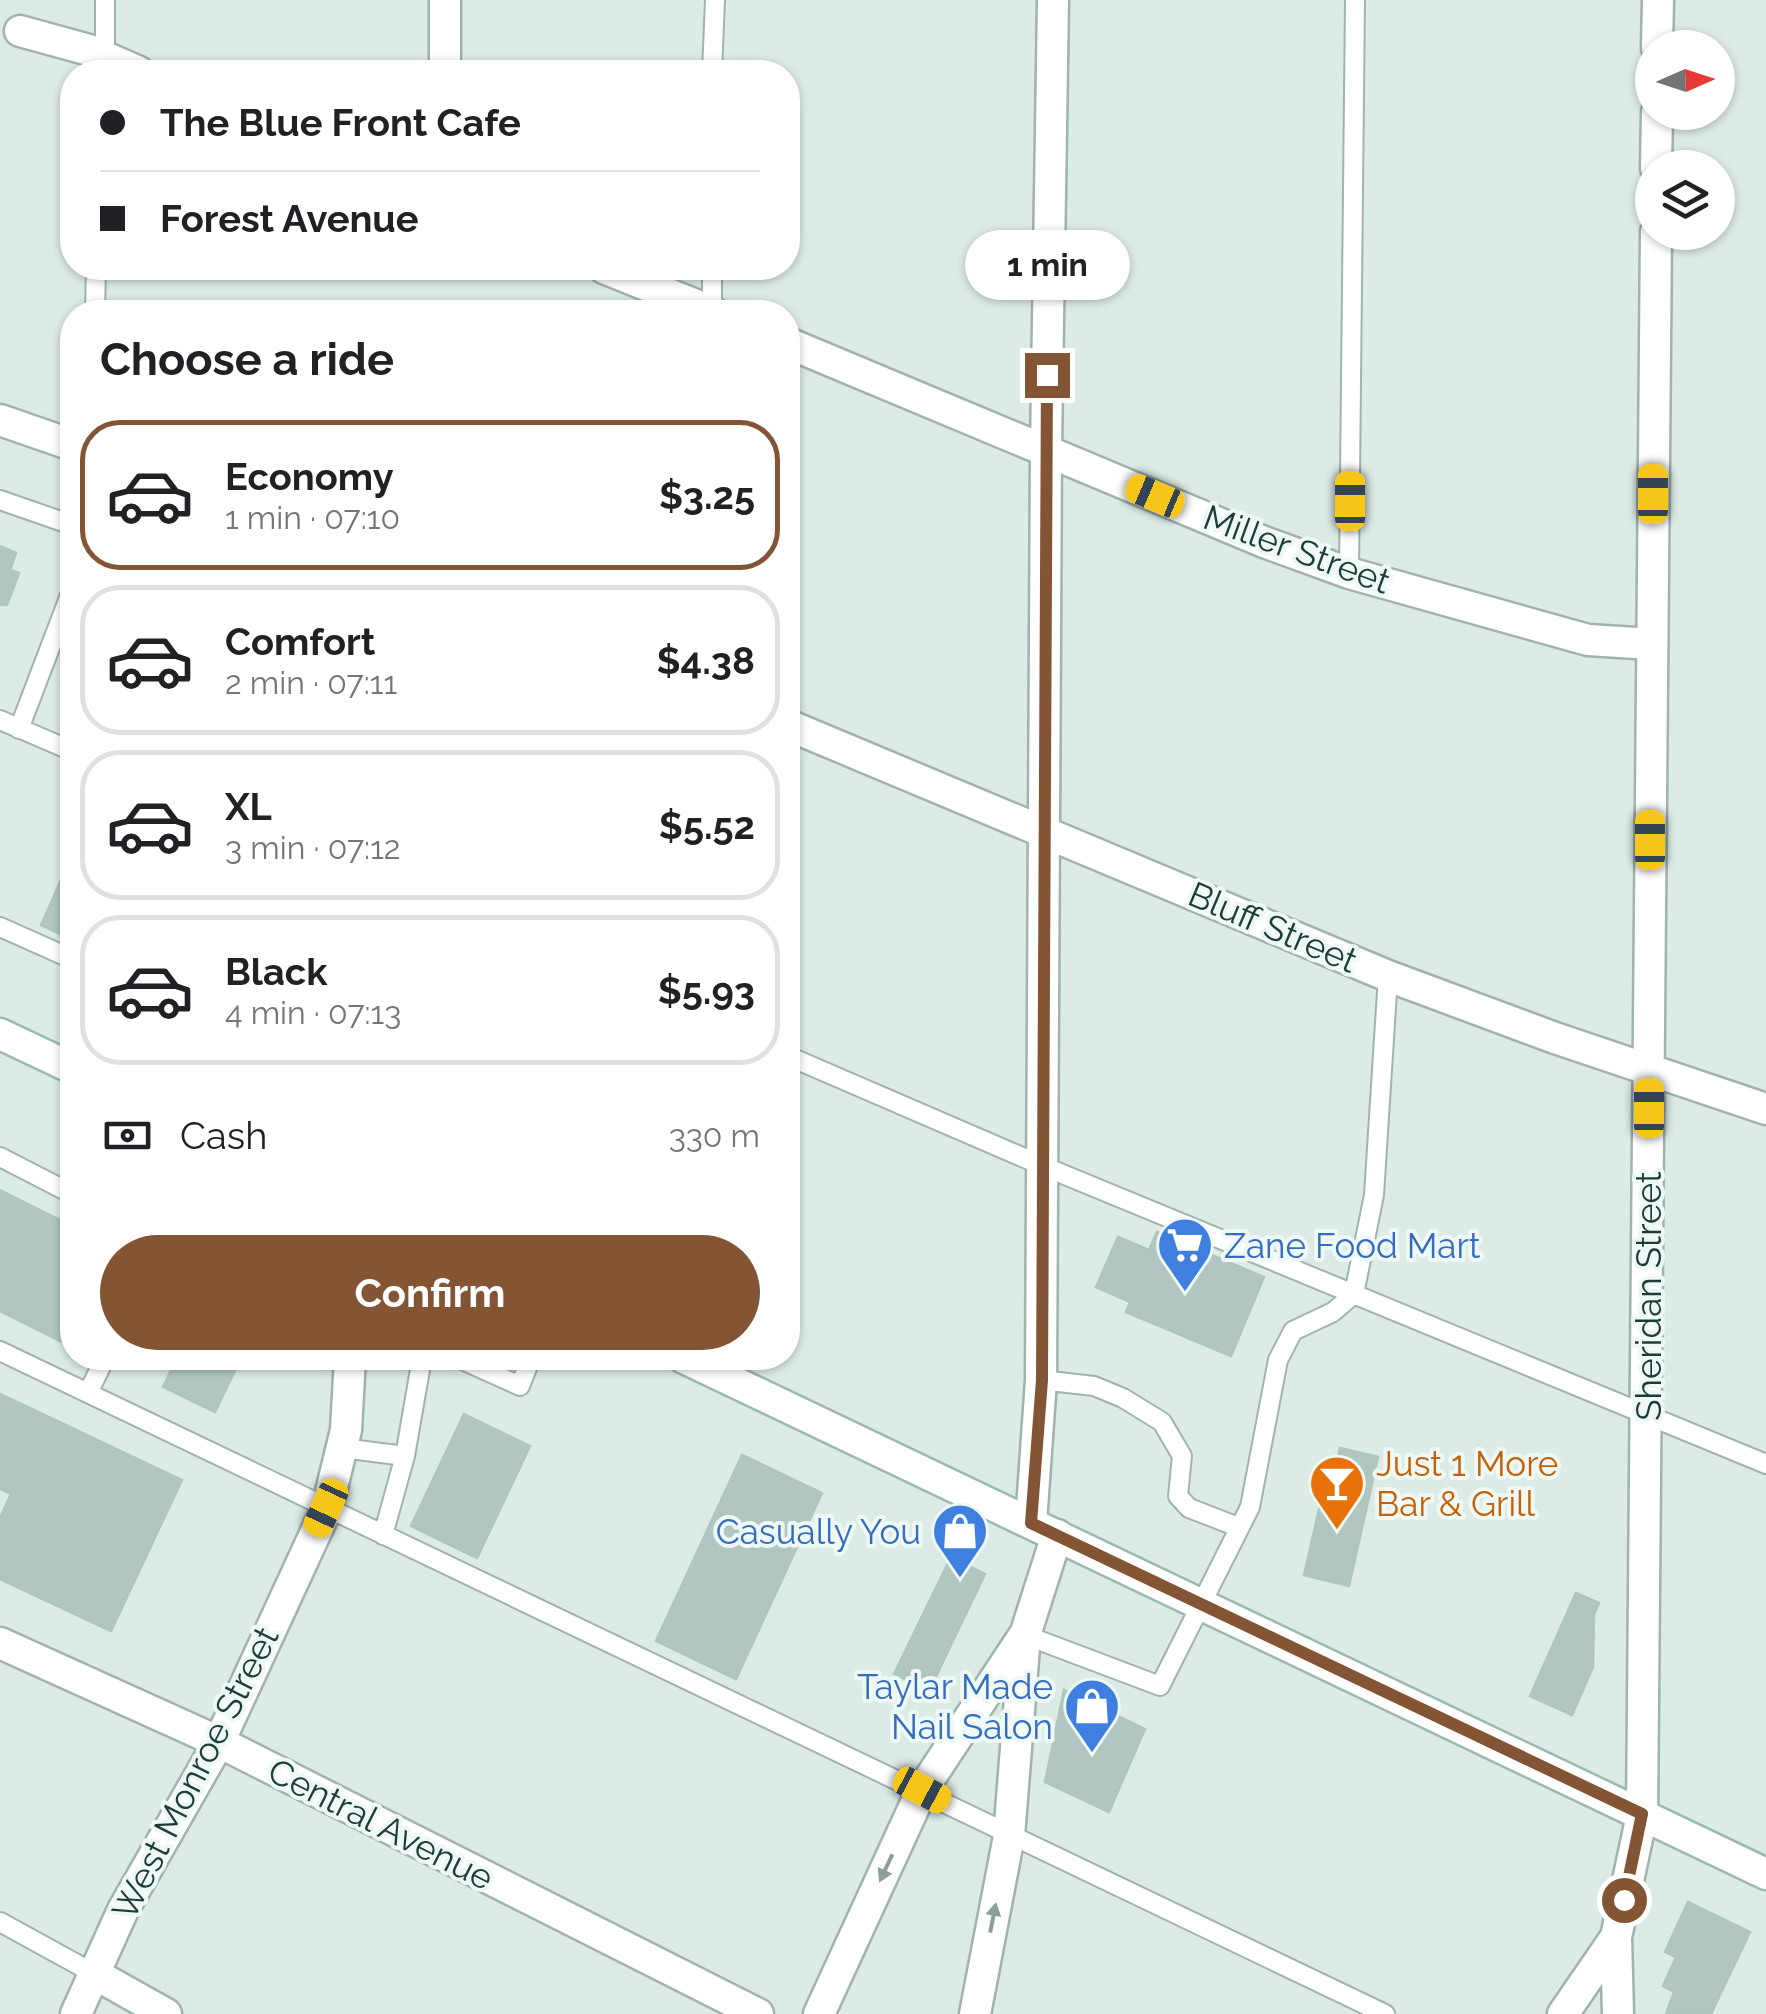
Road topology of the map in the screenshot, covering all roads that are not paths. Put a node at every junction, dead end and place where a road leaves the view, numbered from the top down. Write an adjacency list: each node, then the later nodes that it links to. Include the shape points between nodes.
1 (106, 0): 10 (lane)
2 (445, 0): 11 (street)
3 (715, 0): 12 (lane)
4 (1053, 0): 19 (street)
5 (1356, 0): 22 (lane)
6 (1658, 0): 7 (street)
7 (1657, 30)
8 (20, 32): 9 (street, via 89,50)
9 (99, 60)
10 (104, 60)
11 (445, 60)
12 (712, 60)
13 (1656, 250): 24 (street, Sheridan Street)
14 (634, 280): 15 (street)
15 (683, 300)
16 (800, 348): 19 (street, Miller Street)
17 (0, 420): 18 (street)
18 (60, 440)
19 (1046, 450): 22 (street, Miller Street); 29 (street)
20 (0, 500): 21 (lane)
21 (60, 522)
22 (1349, 573): 24 (street, Miller Street, via 1588,640)
23 (60, 621): 26 (lane)
24 (1652, 644): 36 (street, Sheridan Street)
25 (0, 720): 26 (lane)
26 (19, 729): 28 (lane)
27 (800, 730): 29 (street, Bluff Street)
28 (60, 746)
29 (1044, 830): 32 (street, Bluff Street); 39 (street)
30 (0, 927): 31 (lane)
31 (60, 954)
32 (1388, 976): 36 (street, Bluff Street); 41 (lane, via 1374,1195)
33 (0, 1034): 35 (street)
34 (800, 1061): 39 (lane)
35 (60, 1062)
36 (1649, 1070): 37 (street, Bluff Street); 51 (street, Sheridan Street)
37 (1766, 1109)
38 (0, 1157): 40 (lane)
39 (1043, 1166): 41 (lane); 49 (street)
40 (60, 1181)
41 (1354, 1294): 51 (lane); 56 (lane, via 1292,1330 1285,1342 1250,1507)
42 (0, 1351): 50 (lane)
43 (99, 1370): 50 (lane)
44 (349, 1370): 52 (street, West Monroe Street)
45 (420, 1370): 53 (lane)
46 (485, 1370): 47 (lane, via 520,1386)
47 (526, 1370)
48 (709, 1370): 57 (street)
49 (1042, 1380): 56 (lane, via 1094,1386 1162,1422 1182,1456 1178,1496 1189,1508); 57 (street)
50 (88, 1393): 55 (lane)
51 (1647, 1417): 54 (lane); 64 (street, Sheridan Street)
52 (342, 1448): 53 (lane); 55 (street, West Monroe Street)
53 (404, 1456): 58 (lane)
54 (1766, 1464)
55 (326, 1508): 58 (lane); 62 (street, West Monroe Street)
56 (1238, 1527): 59 (lane)
57 (1044, 1529): 59 (street); 60 (street)
58 (383, 1535): 63 (lane)
59 (1199, 1603): 60 (lane, via 1160,1686); 64 (street)
60 (1025, 1634): 63 (street); 65 (street)
61 (0, 1642): 62 (street, Central Avenue)
62 (219, 1742): 69 (street, West Monroe Street); 72 (street, Central Avenue)
63 (922, 1790): 65 (lane); 73 (street, one-way to 73)
64 (1642, 1814): 66 (street); 68 (street, Sheridan Street)
65 (1009, 1836): 74 (street, one-way to 65); 75 (lane)
66 (1766, 1874)
67 (0, 1922): 69 (lane)
68 (1616, 1936): 76 (street, Sheridan Street); 77 (street, Sheridan Street)
69 (93, 1973): 70 (street, West Monroe Street); 71 (street)
70 (76, 2014)
71 (166, 2014)
72 (758, 2014)
73 (819, 2014)
74 (975, 2014)
75 (1385, 2014)
76 (1564, 2014)
77 (1618, 2014)

